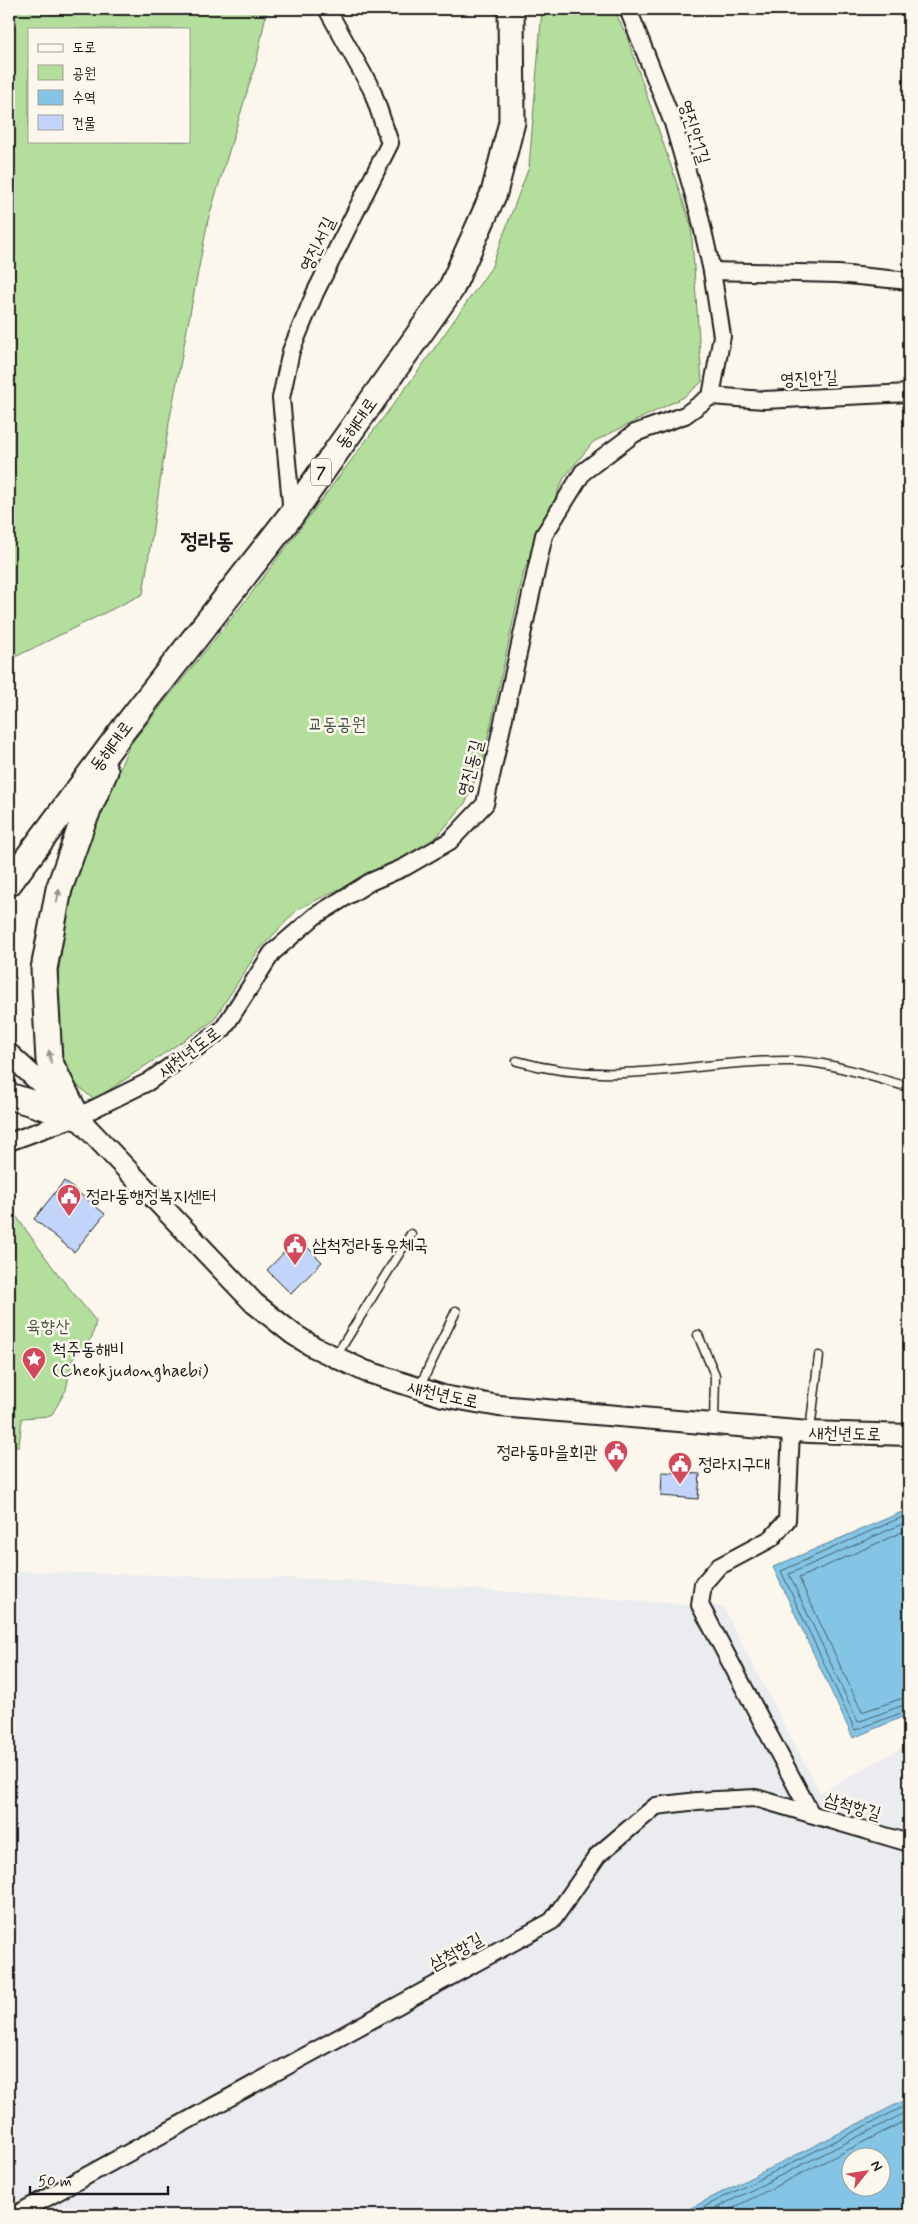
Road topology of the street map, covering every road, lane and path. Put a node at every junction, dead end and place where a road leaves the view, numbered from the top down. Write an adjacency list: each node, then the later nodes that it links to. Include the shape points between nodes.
1 (327, 9): 8 (street, 영진서길, via 372,90 390,143 315,294 291,351 281,398)
2 (511, 9): 8 (main road, 동해대로 / 7, via 512,122 494,192 451,289)
3 (628, 9): 4 (street, 영진안1길, via 673,123)
4 (712, 271): 5 (street, via 838,274); 7 (street, 영진안1길, via 722,336)
5 (909, 281)
6 (909, 393): 7 (street, 영진안길, via 764,400)
7 (712, 396): 11 (street, 영진동길, via 686,415 635,433 583,472 544,535 484,804 450,841 370,882 316,916)
8 (292, 514): 9 (main road, 동해대로 / 7)
9 (123, 730): 10 (main road, 동해대로 / 7); 16 (main road, one-way to 9, via 49,1061 44,969 59,889 82,824)
10 (9, 883)
11 (272, 954): 16 (street, 새천년도로, via 222,1029 148,1082)
12 (9, 1054): 16 (street, 새천년도로)
13 (517, 1061): 14 (lane, via 563,1072 617,1075 790,1061 826,1063)
14 (909, 1087)
15 (9, 1096): 16 (main road)
16 (77, 1117): 17 (street); 22 (street, 새천년도로, via 254,1303 293,1334)
17 (9, 1142)
18 (411, 1234): 22 (lane)
19 (456, 1311): 23 (lane)
20 (698, 1335): 24 (lane, via 715,1375)
21 (820, 1356): 25 (lane)
22 (335, 1358): 23 (street, 새천년도로)
23 (418, 1389): 24 (street, 새천년도로, via 499,1406)
24 (714, 1423): 25 (street, 새천년도로)
25 (800, 1432): 26 (street, 새천년도로); 27 (street, via 787,1520 772,1538 718,1567 703,1584 700,1604)
26 (909, 1435)
27 (811, 1814): 28 (street, 삼척항길); 29 (street, 삼척항길, via 756,1798 656,1806 598,1855 552,1921)
28 (909, 1843)
29 (15, 2215)

